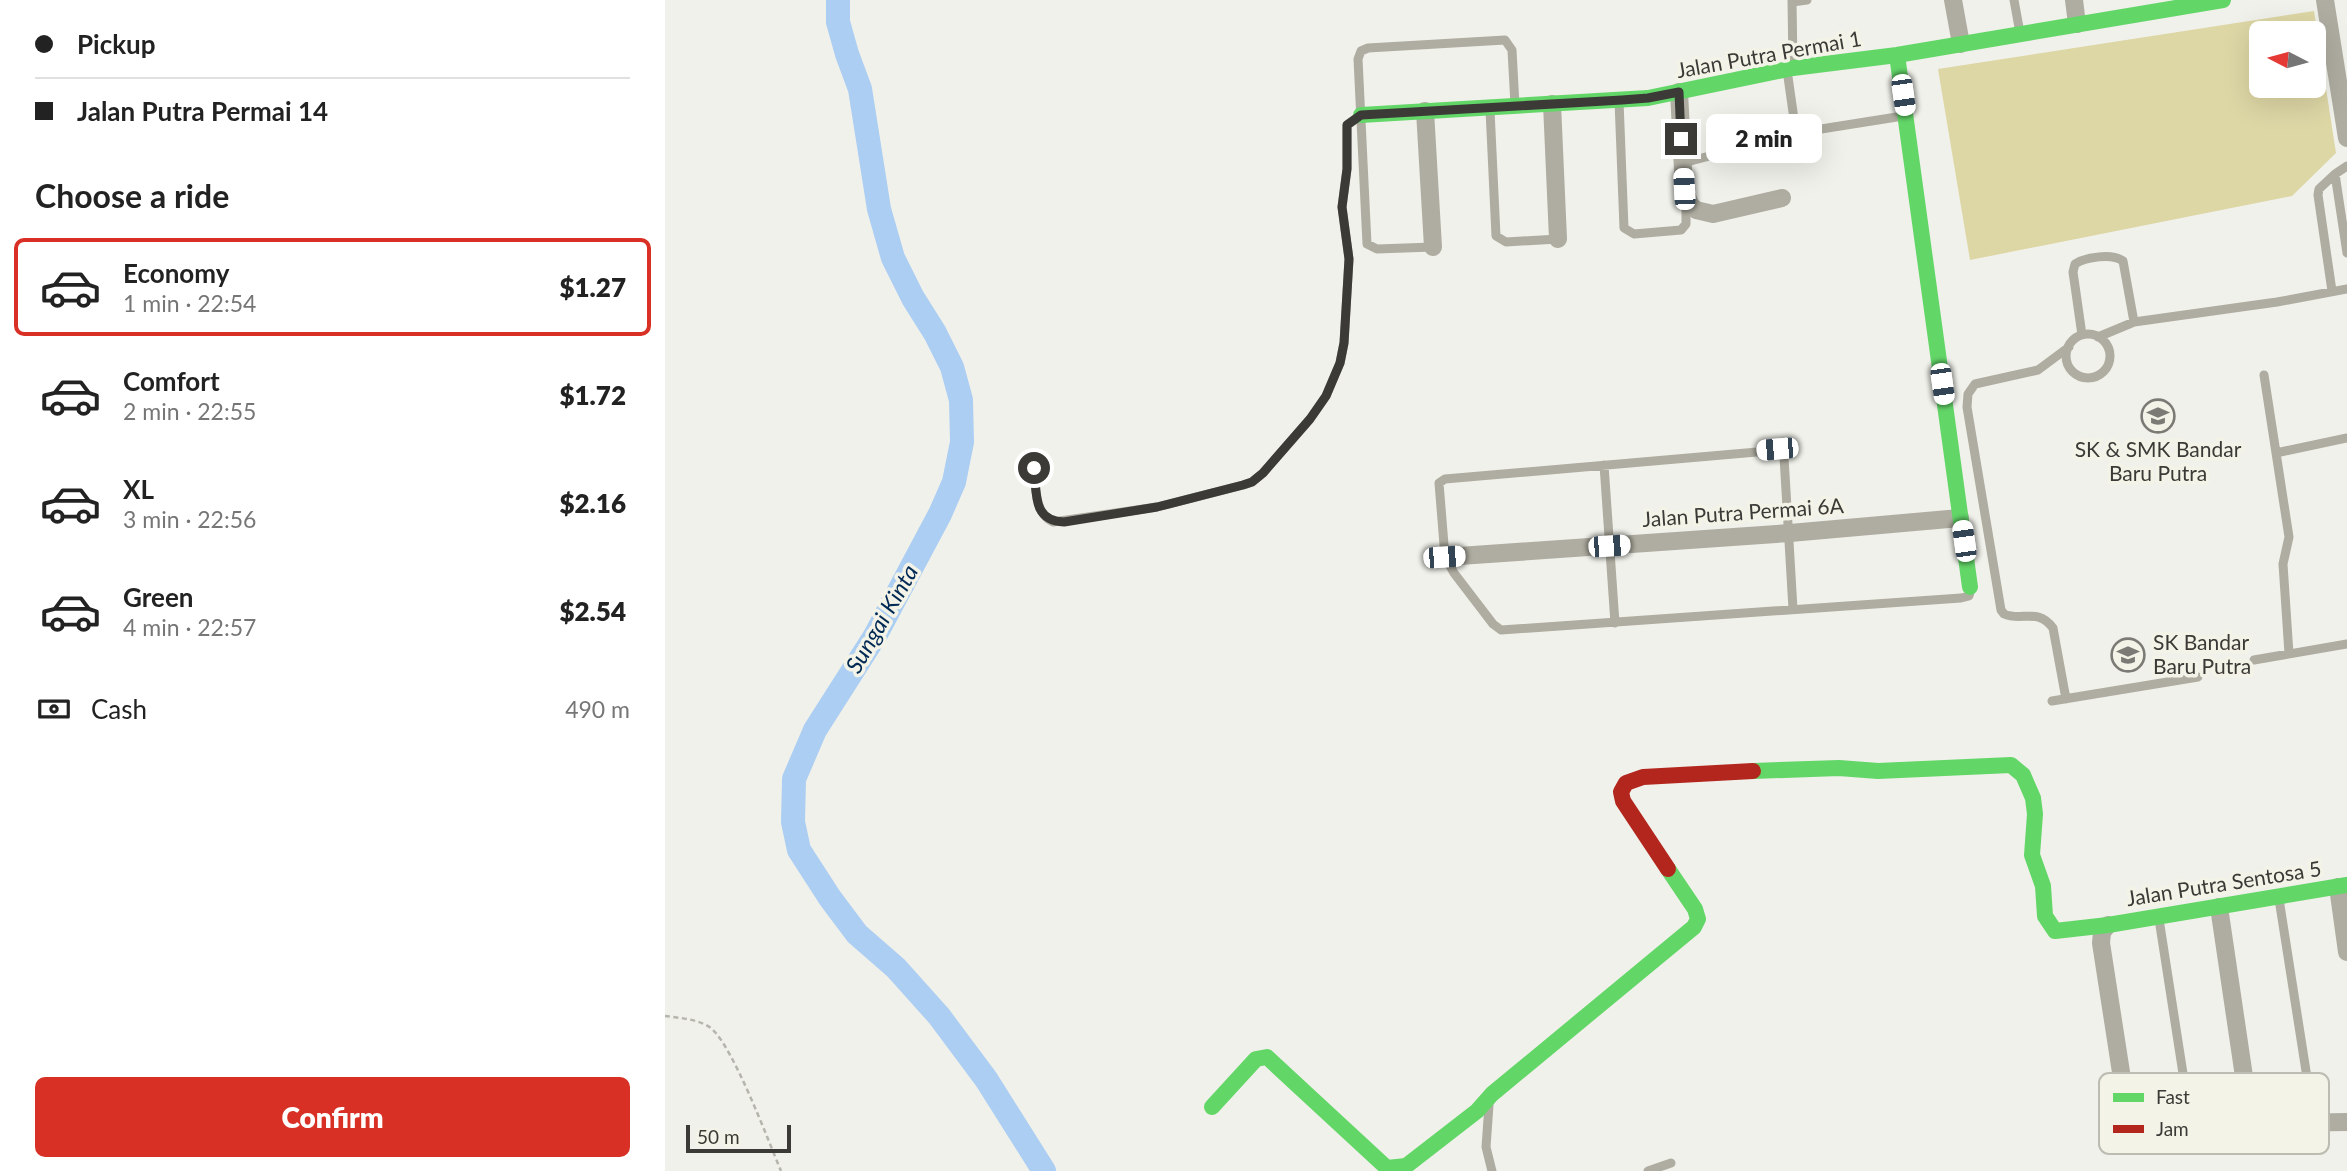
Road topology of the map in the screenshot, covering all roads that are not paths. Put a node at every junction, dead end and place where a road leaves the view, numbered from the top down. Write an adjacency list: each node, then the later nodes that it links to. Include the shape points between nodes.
1 (1807, 0): 7 (lane)
2 (1954, 0): 11 (street)
3 (2014, 0): 10 (lane)
4 (2074, 0): 9 (street)
5 (2223, 0): 8 (street, Jalan Putra Permai 1)
6 (2325, 0): 23 (street)
7 (1792, 1): 13 (lane)
8 (2201, 2): 9 (street, Jalan Putra Permai 1)
9 (2077, 24): 10 (street, Jalan Putra Permai 1)
10 (2020, 34): 11 (street, Jalan Putra Permai 1)
11 (1961, 44): 12 (street, Jalan Putra Permai 1)
12 (1897, 55): 13 (street, Jalan Putra Permai 1); 21 (street)
13 (1790, 68): 14 (street, Jalan Putra Permai 1); 22 (lane)
14 (1679, 92): 15 (street, Jalan Putra Permai 1); 24 (street)
15 (1619, 101): 16 (street, Jalan Putra Permai 1); 28 (lane, via 1624,228 1635,234 1681,230 1687,220)
16 (1552, 104): 17 (street, Jalan Putra Permai 1); 29 (street)
17 (1515, 106): 18 (street, Jalan Putra Permai 1); 20 (lane, via 1511,50 1508,42 1500,40 1364,49 1358,59)
18 (1490, 108): 19 (street, Jalan Putra Permai 1); 29 (lane, via 1496,236 1506,242)
19 (1425, 111): 20 (street, Jalan Putra Permai 1); 30 (street)
20 (1361, 115): 30 (lane, via 1367,244 1377,249); 42 (lane, via 1347,125 1342,207 1349,259 1340,363 1310,419 1263,473 1243,485 1169,504 1053,522 1039,510)
21 (1906, 116): 22 (lane); 43 (street)
22 (1796, 133): 24 (lane)
23 (2347, 138)
24 (1683, 163): 28 (street)
25 (2347, 166): 26 (lane)
26 (2335, 174): 31 (lane); 33 (lane, via 2318,195)
27 (1782, 198): 28 (street, via 1713,214 1704,213)
28 (1688, 200)
29 (1558, 239)
30 (1433, 247)
31 (2347, 253)
32 (2347, 289): 33 (lane)
33 (2332, 292): 34 (lane)
34 (2134, 322): 35 (lane, via 2123,261 2113,256 2082,260 2073,272); 36 (lane)
35 (2082, 335): 36 (lane); 37 (lane)
36 (2098, 337): 37 (lane, via 2108,348 2110,362 2093,378 2071,370 2066,357)
37 (2069, 347): 54 (lane, via 2038,370 1975,384 1967,407 2001,610 2007,616 2047,620 2053,628)
38 (2265, 375): 40 (lane)
39 (2347, 438): 40 (lane)
40 (2276, 453): 51 (lane, via 2289,537 2283,564)
41 (1604, 465): 44 (lane, via 1781,450); 45 (lane); 46 (lane, via 1441,480)
42 (1034, 468)
43 (1960, 518): 44 (street, Jalan Putra Permai 6A); 47 (street)
44 (1790, 533): 45 (street, Jalan Putra Permai 6A); 48 (lane)
45 (1609, 546): 46 (street, Jalan Putra Permai 6A); 49 (lane)
46 (1444, 557): 49 (lane, via 1501,630)
47 (1970, 587): 48 (lane, via 1969,596 1961,598)
48 (1793, 609): 49 (lane)
49 (1615, 622)
50 (2347, 644): 51 (lane)
51 (2289, 654): 52 (lane)
52 (2255, 660)
53 (2198, 677): 54 (lane)
54 (2066, 699): 55 (lane)
55 (2052, 701)
56 (2342, 886): 57 (street, Jalan Putra Sentosa 5); 61 (street)
57 (2279, 897): 58 (street, Jalan Putra Sentosa 5); 65 (lane)
58 (2219, 906): 59 (street, Jalan Putra Sentosa 5); 64 (street)
59 (2159, 916): 60 (street, Jalan Putra Sentosa 5); 63 (lane)
60 (2108, 925): 62 (street, via 2101,943); 66 (street, Jalan Putra Sentosa 5, via 2059,932 2048,925 2042,906 2043,886 2032,853 2035,813 2029,782 2011,765 1747,771 1632,779 1623,786 1623,801 1695,909 1697,923)
61 (2347, 951)
62 (2121, 1073)
63 (2183, 1073)
64 (2244, 1073)
65 (2306, 1073)
66 (1489, 1100): 67 (street, via 1406,1166 1393,1169 1382,1164 1267,1057 1256,1059); 71 (lane, via 1486,1147)
67 (1212, 1107)
68 (2329, 1122): 69 (street)
69 (2347, 1122)
70 (1671, 1163): 72 (lane)
71 (1492, 1171)
72 (1648, 1171)

